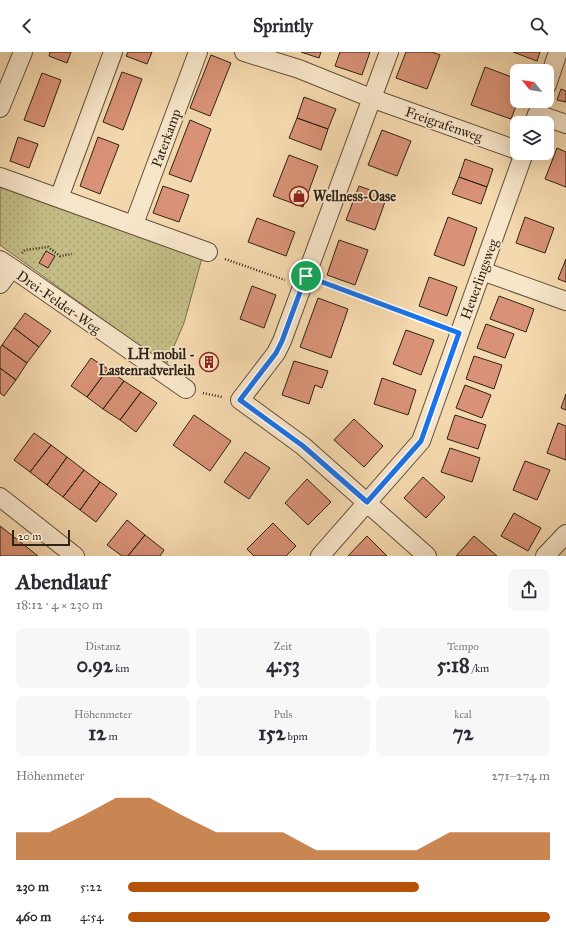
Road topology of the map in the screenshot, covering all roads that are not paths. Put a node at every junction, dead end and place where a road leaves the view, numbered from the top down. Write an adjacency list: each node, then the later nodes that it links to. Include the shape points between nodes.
1 (23, 52): 9 (street)
2 (113, 52): 15 (street)
3 (198, 52): 16 (street, Paterkamp)
4 (244, 52): 8 (street, Freigrafenweg, via 299,69)
5 (389, 52): 8 (street)
6 (558, 52): 7 (street)
7 (554, 64)
8 (371, 98): 12 (street, Freigrafenweg); 24 (street, via 282,341 276,353 240,400 303,446)
9 (0, 108)
10 (538, 113): 11 (street)
11 (566, 124)
12 (510, 148)
13 (522, 160): 19 (street, Heuerlingsweg)
14 (0, 177): 15 (street)
15 (59, 198): 16 (street)
16 (134, 224): 17 (street)
17 (208, 252)
18 (6, 264): 20 (street); 22 (street, Drei-Felder-Weg)
19 (482, 271): 21 (street); 24 (street, Heuerlingsweg, via 421,441)
20 (0, 284)
21 (566, 301)
22 (186, 390)
23 (0, 497): 26 (street)
24 (367, 502): 27 (street, Heuerlingsweg); 28 (street)
25 (566, 534): 29 (street)
26 (72, 555)
27 (320, 556)
28 (427, 556)
29 (545, 556)

